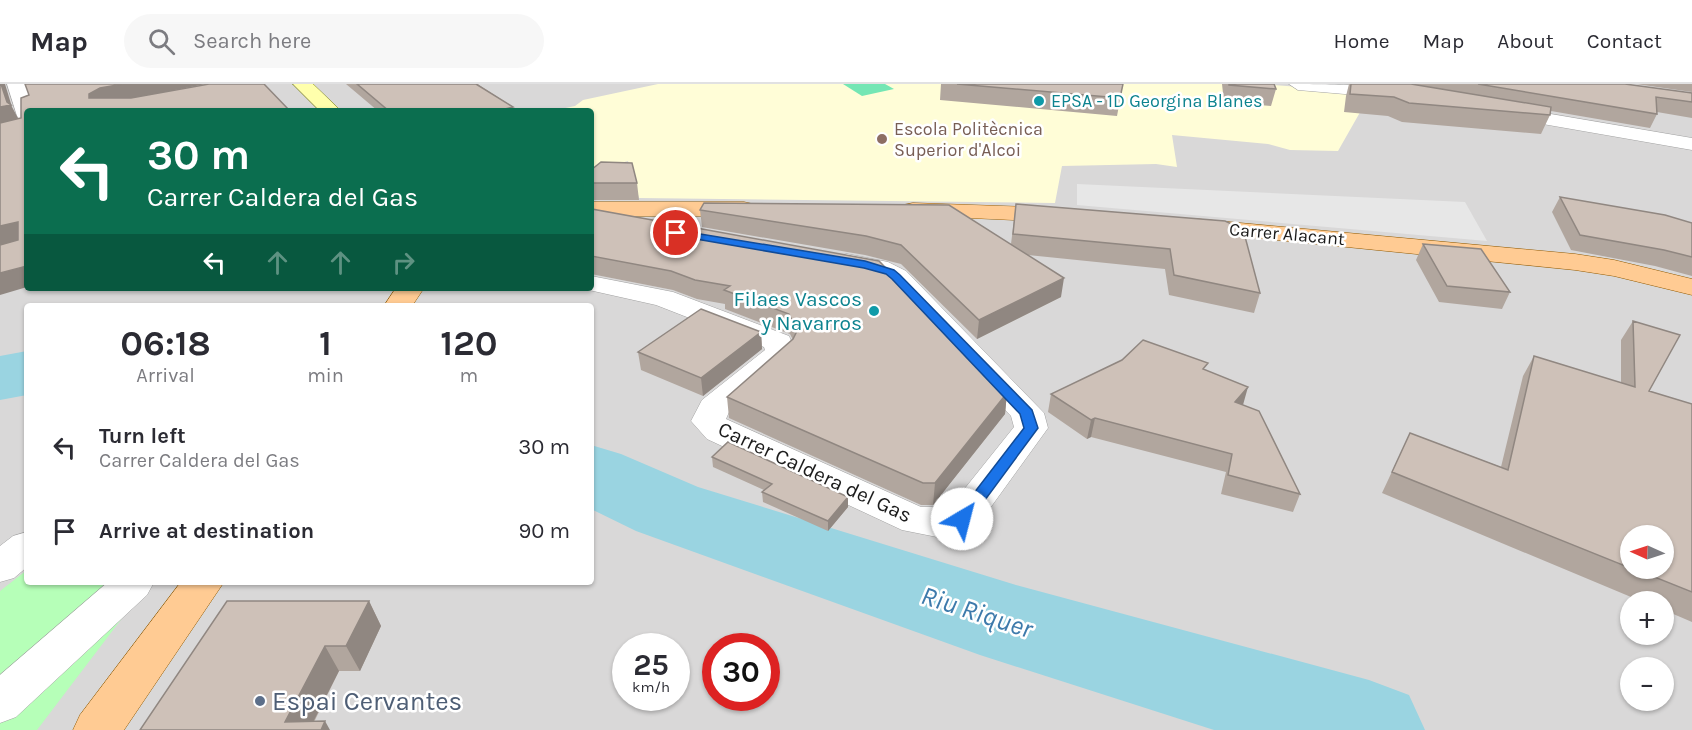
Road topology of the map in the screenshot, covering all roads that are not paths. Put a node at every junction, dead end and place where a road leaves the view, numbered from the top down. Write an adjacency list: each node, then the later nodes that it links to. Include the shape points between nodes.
1 (16, 84): 6 (street)
2 (302, 84): 7 (main road)
3 (1298, 84): 4 (street)
4 (1389, 88): 5 (street)
5 (1410, 95)
6 (24, 108)
7 (328, 108)
8 (1488, 109): 9 (street)
9 (1692, 144)
10 (601, 209): 11 (main road); 15 (street, via 606,221)
11 (768, 209)
12 (887, 210): 13 (main road)
13 (1081, 216)
14 (1176, 224): 18 (main road, Carrer Alacant, via 1575,262)
15 (700, 237)
16 (818, 257): 17 (street, Carrer Caldera del Gas, via 890,272 1027,413 1031,428 962,519 937,523 915,520 719,431 708,421 714,407 781,352 778,342 663,298)
17 (594, 285)
18 (1692, 287)
19 (24, 548): 20 (street)
20 (0, 567)
21 (132, 585): 23 (street)
22 (195, 593): 24 (main road)
23 (0, 704)
24 (97, 730)

